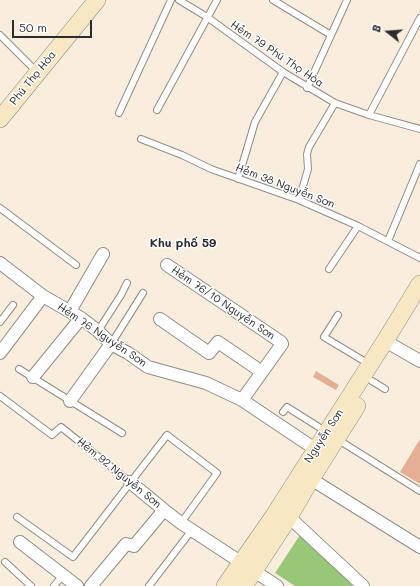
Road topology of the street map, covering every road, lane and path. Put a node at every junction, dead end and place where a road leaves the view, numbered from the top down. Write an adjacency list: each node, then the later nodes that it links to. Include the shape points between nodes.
1 (97, 0): 12 (street, Phú Thọ Hòa)
2 (171, 0): 16 (lane)
3 (179, 0): 7 (lane, Hẻm 79 Phú Thọ Hòa)
4 (217, 0): 7 (lane)
5 (272, 0): 10 (lane)
6 (347, 0): 10 (lane)
7 (207, 17): 11 (lane, Hẻm 79 Phú Thọ Hòa); 15 (lane)
8 (420, 18): 17 (lane)
9 (0, 35): 12 (lane)
10 (331, 35): 13 (lane)
11 (283, 72): 13 (lane, Hẻm 79 Phú Thọ Hòa); 23 (lane, via 255,122)
12 (37, 73): 18 (street, Phú Thọ Hòa)
13 (307, 88): 14 (lane, Hẻm 79 Phú Thọ Hòa)
14 (335, 103): 17 (lane, Hẻm 79 Phú Thọ Hòa); 24 (lane, via 309,148 308,169)
15 (157, 110)
16 (119, 113)
17 (369, 115): 20 (lane, Hẻm 79 Phú Thọ Hòa)
18 (0, 119)
19 (420, 121): 20 (lane)
20 (418, 128)
21 (141, 139): 23 (lane, Hẻm 38 Nguyễn Sơn)
22 (420, 164): 27 (lane)
23 (238, 179): 24 (lane, Hẻm 38 Nguyễn Sơn)
24 (299, 200): 26 (lane, Hẻm 38 Nguyễn Sơn)
25 (0, 208): 31 (lane)
26 (358, 226): 27 (lane, Hẻm 38 Nguyễn Sơn); 33 (lane)
27 (388, 241): 29 (lane, Hẻm 38 Nguyễn Sơn)
28 (104, 254): 40 (street)
29 (420, 258)
30 (0, 264): 37 (street, Hẻm 76 Nguyễn Sơn)
31 (76, 265)
32 (167, 265): 51 (street, Hẻm 76/10 Nguyễn Sơn, via 281,342)
33 (329, 269)
34 (127, 283): 45 (lane)
35 (420, 284): 47 (street, Nguyễn Sơn)
36 (143, 293): 46 (lane)
37 (43, 296): 40 (street, Hẻm 76 Nguyễn Sơn); 48 (street)
38 (13, 305): 44 (lane)
39 (420, 306): 47 (street, Nguyễn Sơn)
40 (70, 312): 42 (street, Hẻm 76 Nguyễn Sơn)
41 (338, 315): 53 (lane, via 324,337)
42 (81, 318): 45 (street, Hẻm 76 Nguyễn Sơn); 52 (street)
43 (160, 319): 51 (street, via 209,354 218,342)
44 (0, 322)
45 (98, 331): 46 (street, Hẻm 76 Nguyễn Sơn)
46 (111, 344): 55 (street, Hẻm 76 Nguyễn Sơn, via 148,367 206,384); 56 (street)
47 (390, 344): 49 (street); 53 (street, Nguyễn Sơn)
48 (1, 350)
49 (420, 361)
50 (19, 368): 52 (lane)
51 (262, 372): 55 (street, Hẻm 76/10 Nguyễn Sơn)
52 (33, 377): 56 (lane)
53 (376, 378): 59 (street, Nguyễn Sơn)
54 (0, 396): 62 (lane, Hẻm 92 Nguyễn Sơn, via 52,435 60,427)
55 (242, 400): 60 (street, Hẻm 76 Nguyễn Sơn)
56 (70, 401): 58 (lane)
57 (283, 412): 59 (lane, via 287,407)
58 (122, 433)
59 (332, 435): 60 (street, Nguyễn Sơn); 61 (street, Nguyễn Sơn); 63 (lane)
60 (315, 449): 72 (street, Nguyễn Sơn, via 273,517)
61 (311, 479): 66 (street, Nguyễn Sơn); 70 (street)
62 (130, 482): 64 (street, Hẻm 92 Nguyễn Sơn); 65 (lane, via 74,557); 67 (lane, via 167,435 217,473)
63 (420, 492)
64 (164, 510): 67 (street, Hẻm 92 Nguyễn Sơn); 77 (street, via 134,546 126,544)
65 (17, 517)
66 (289, 517): 72 (street, Nguyễn Sơn); 81 (street)
67 (181, 523): 68 (street, Hẻm 92 Nguyễn Sơn)
68 (192, 530): 72 (street, Hẻm 92 Nguyễn Sơn); 78 (lane)
69 (20, 542): 73 (street)
70 (420, 547)
71 (5, 562): 74 (lane)
72 (246, 574): 79 (street, Nguyễn Sơn); 80 (street, Hẻm 92 Nguyễn Sơn)
73 (63, 576): 75 (lane); 76 (street)
74 (31, 586)
75 (54, 586)
76 (77, 586)
77 (91, 586)
78 (149, 586)
79 (225, 586)
80 (277, 586)
81 (363, 586)

